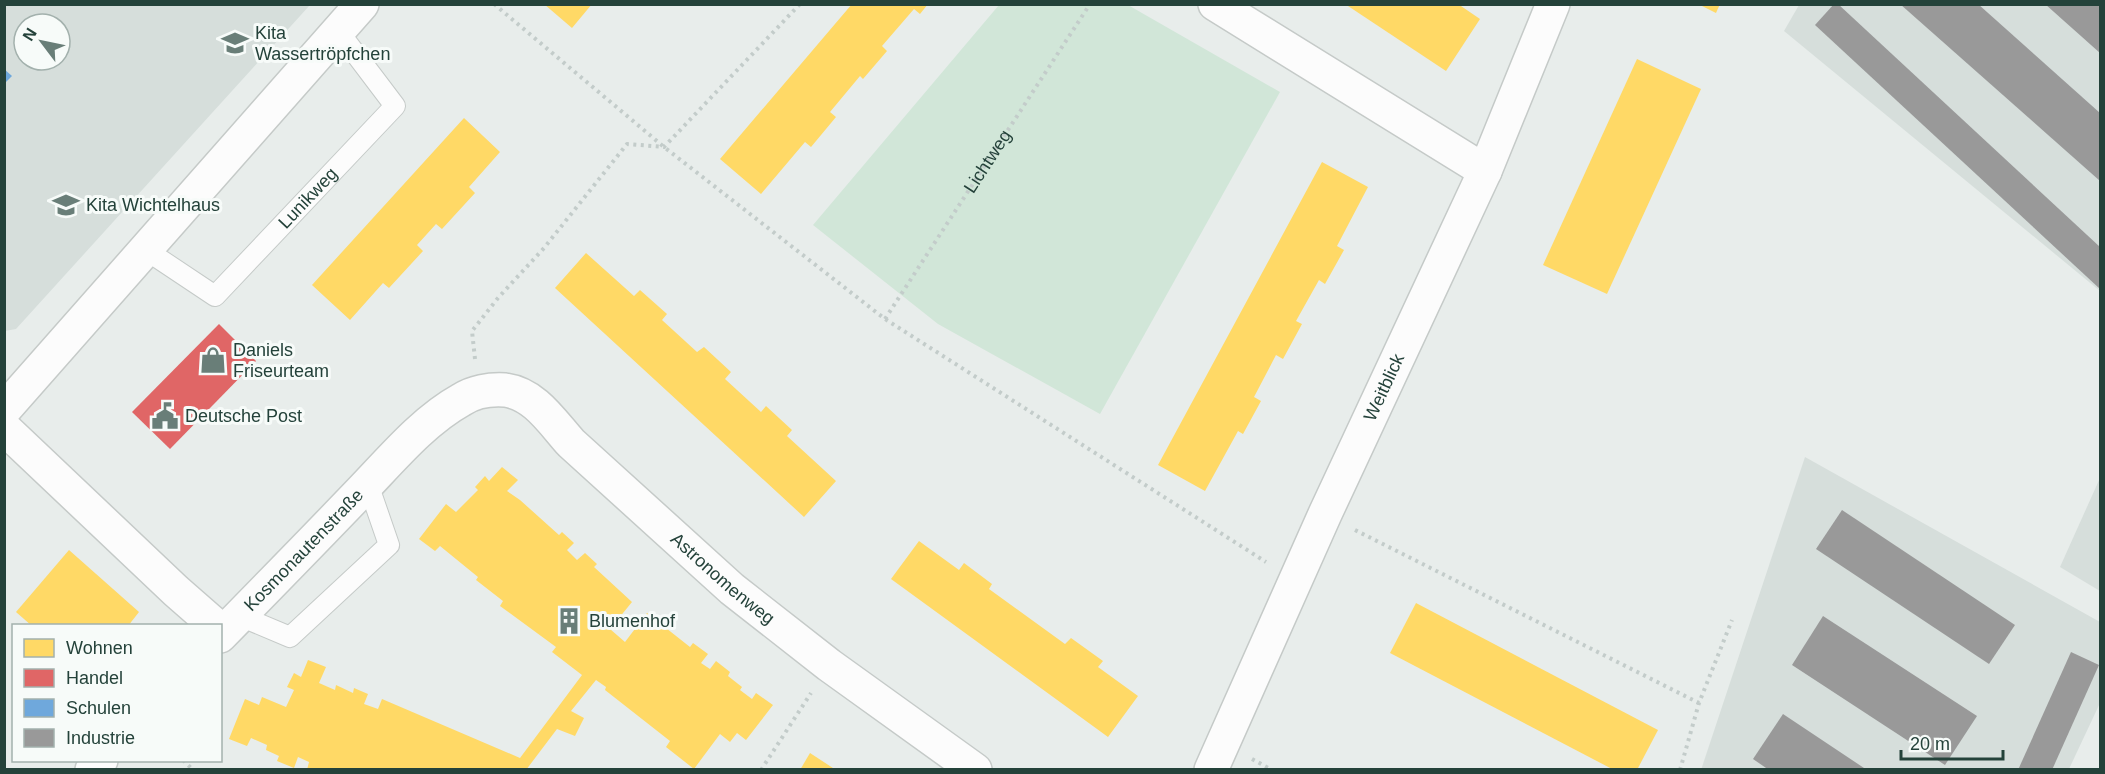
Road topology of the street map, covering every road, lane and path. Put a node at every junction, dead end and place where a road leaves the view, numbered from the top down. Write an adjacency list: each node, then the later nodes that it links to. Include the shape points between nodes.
1 (362, 4): 7 (street)
2 (494, 4): 8 (path)
3 (800, 4): 8 (path)
4 (1090, 4): 11 (path, Lichtweg)
5 (1215, 4): 9 (street)
6 (1552, 4): 9 (street, Weitblick)
7 (339, 32): 10 (street); 10 (lane, Lunikweg, via 394,106 216,296)
8 (664, 147): 11 (path); 12 (path, via 627,144 471,331)
9 (1485, 171): 16 (street, Weitblick)
10 (146, 250): 13 (street)
11 (885, 319): 17 (path)
12 (478, 393): 15 (street, Kosmonautenstraße, via 459,400 414,436); 21 (street, Astronomenweg, via 507,391 539,408 571,443 732,589)
13 (4, 410)
14 (4, 428): 19 (street, via 176,591)
15 (368, 484): 20 (street, Kosmonautenstraße); 20 (lane, Kosmonautenstraße, via 389,544 290,637)
16 (1325, 514): 17 (street, Weitblick); 22 (path)
17 (1296, 581): 25 (street, Weitblick)
18 (1732, 620): 22 (path)
19 (219, 624)
20 (224, 628)
21 (829, 665): 23 (path); 24 (street, Astronomenweg)
22 (1699, 703): 26 (path)
23 (761, 770)
24 (975, 770)
25 (1211, 770)
26 (1680, 770)

